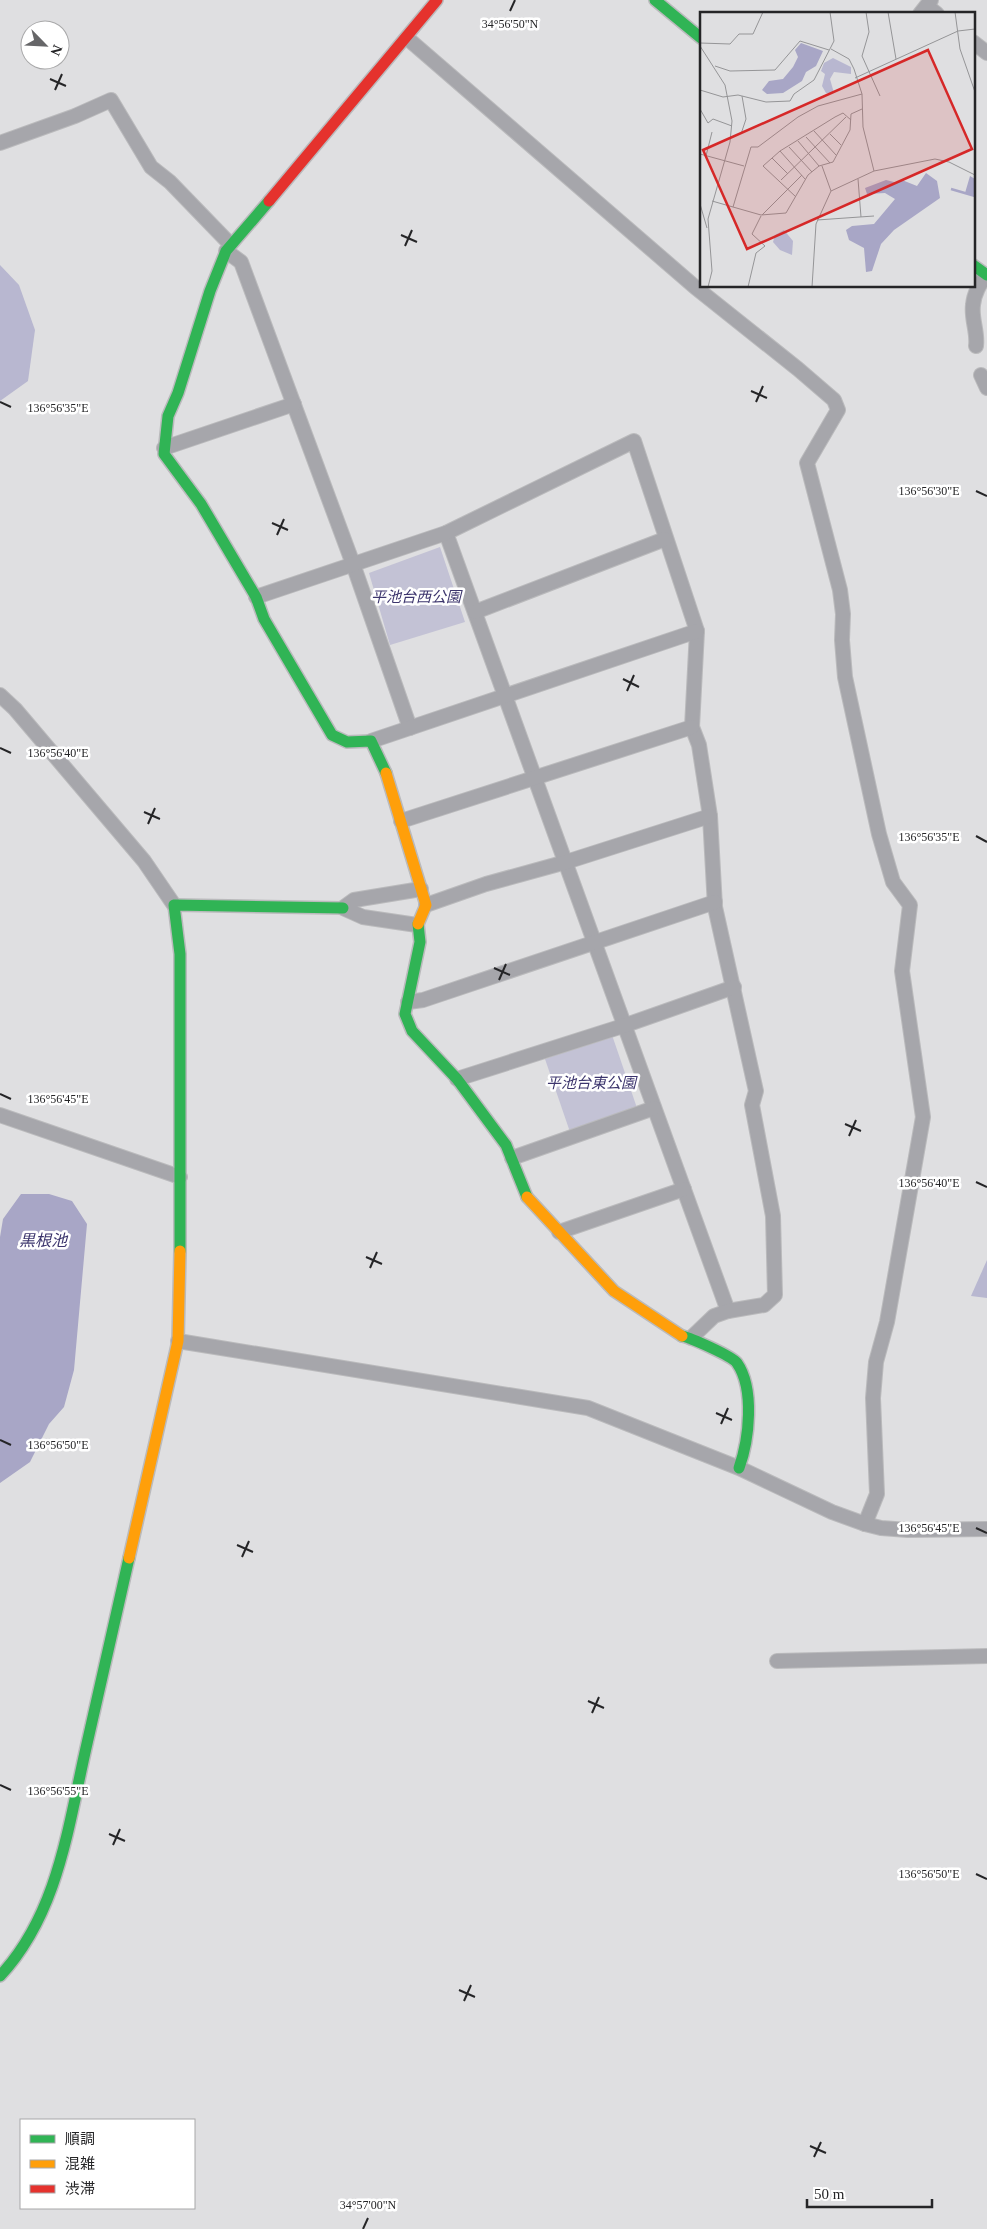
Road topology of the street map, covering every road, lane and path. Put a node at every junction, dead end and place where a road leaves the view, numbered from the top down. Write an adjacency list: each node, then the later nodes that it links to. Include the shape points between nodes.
1 (437, 0): 4 (street)
2 (656, 0): 3 (street)
3 (700, 37)
4 (407, 38): 8 (street); 11 (street)
5 (974, 43): 6 (street)
6 (987, 53)
7 (0, 143): 8 (street, via 111,100 151,167 170,182)
8 (228, 247): 14 (street, via 241,262); 15 (street, via 221,259 168,416)
9 (974, 266): 10 (street)
10 (987, 275): 13 (street, via 972,306 978,336)
11 (698, 283)
12 (704, 288): 52 (street, via 834,400 838,410 807,463 840,590 845,676 879,834 893,882 910,905 902,971 923,1117 887,1322 876,1362 873,1398 877,1494)
13 (976, 346)
14 (294, 404): 15 (street); 18 (street)
15 (164, 448): 19 (street, via 164,454 201,504)
16 (446, 534): 17 (street, via 634,441); 18 (street); 20 (street)
17 (665, 539): 20 (street); 21 (street)
18 (353, 564): 19 (street); 25 (street)
19 (256, 597): 26 (street, via 264,619 332,735 347,742)
20 (475, 612): 23 (street)
21 (696, 631): 23 (street); 24 (street)
22 (0, 695): 33 (street, via 144,861)
23 (506, 697): 25 (street); 27 (street)
24 (692, 727): 27 (street); 28 (street, via 700,746)
25 (410, 728): 26 (street)
26 (371, 742): 29 (street, via 388,778)
27 (535, 778): 29 (street); 30 (street)
28 (710, 816): 30 (street); 32 (street)
29 (401, 821): 31 (street)
30 (566, 862): 34 (street, via 486,884); 37 (street)
31 (421, 889): 34 (street); 35 (street, via 354,900)
32 (715, 902): 37 (street); 38 (street)
33 (174, 905): 35 (street); 45 (street, via 180,954)
34 (426, 906): 36 (street)
35 (343, 908): 36 (street, via 363,917)
36 (417, 925): 39 (street, via 420,942)
37 (595, 942): 39 (street, via 423,1000); 40 (street)
38 (734, 987): 40 (street); 48 (street, via 756,1091 752,1105 773,1216 775,1295 764,1305)
39 (408, 1002): 41 (street, via 405,1014 412,1031)
40 (626, 1025): 41 (street); 42 (street)
41 (457, 1079): 44 (street, via 506,1145)
42 (654, 1108): 44 (street); 46 (street)
43 (0, 1115): 45 (street)
44 (512, 1158): 47 (street, via 527,1197)
45 (180, 1177): 50 (street)
46 (684, 1189): 47 (street); 48 (street)
47 (559, 1232): 49 (street, via 614,1291 678,1335)
48 (728, 1311): 49 (street, via 714,1316)
49 (691, 1338): 51 (street, via 736,1361 739,1367 748,1400 744,1456)
50 (178, 1341): 51 (street, via 588,1408); 56 (street, via 59,1867 37,1922 12,1964)
51 (739, 1468): 52 (street)
52 (865, 1524): 53 (street, via 908,1530)
53 (987, 1529)
54 (987, 1656): 55 (street)
55 (777, 1661)
56 (0, 1976)

